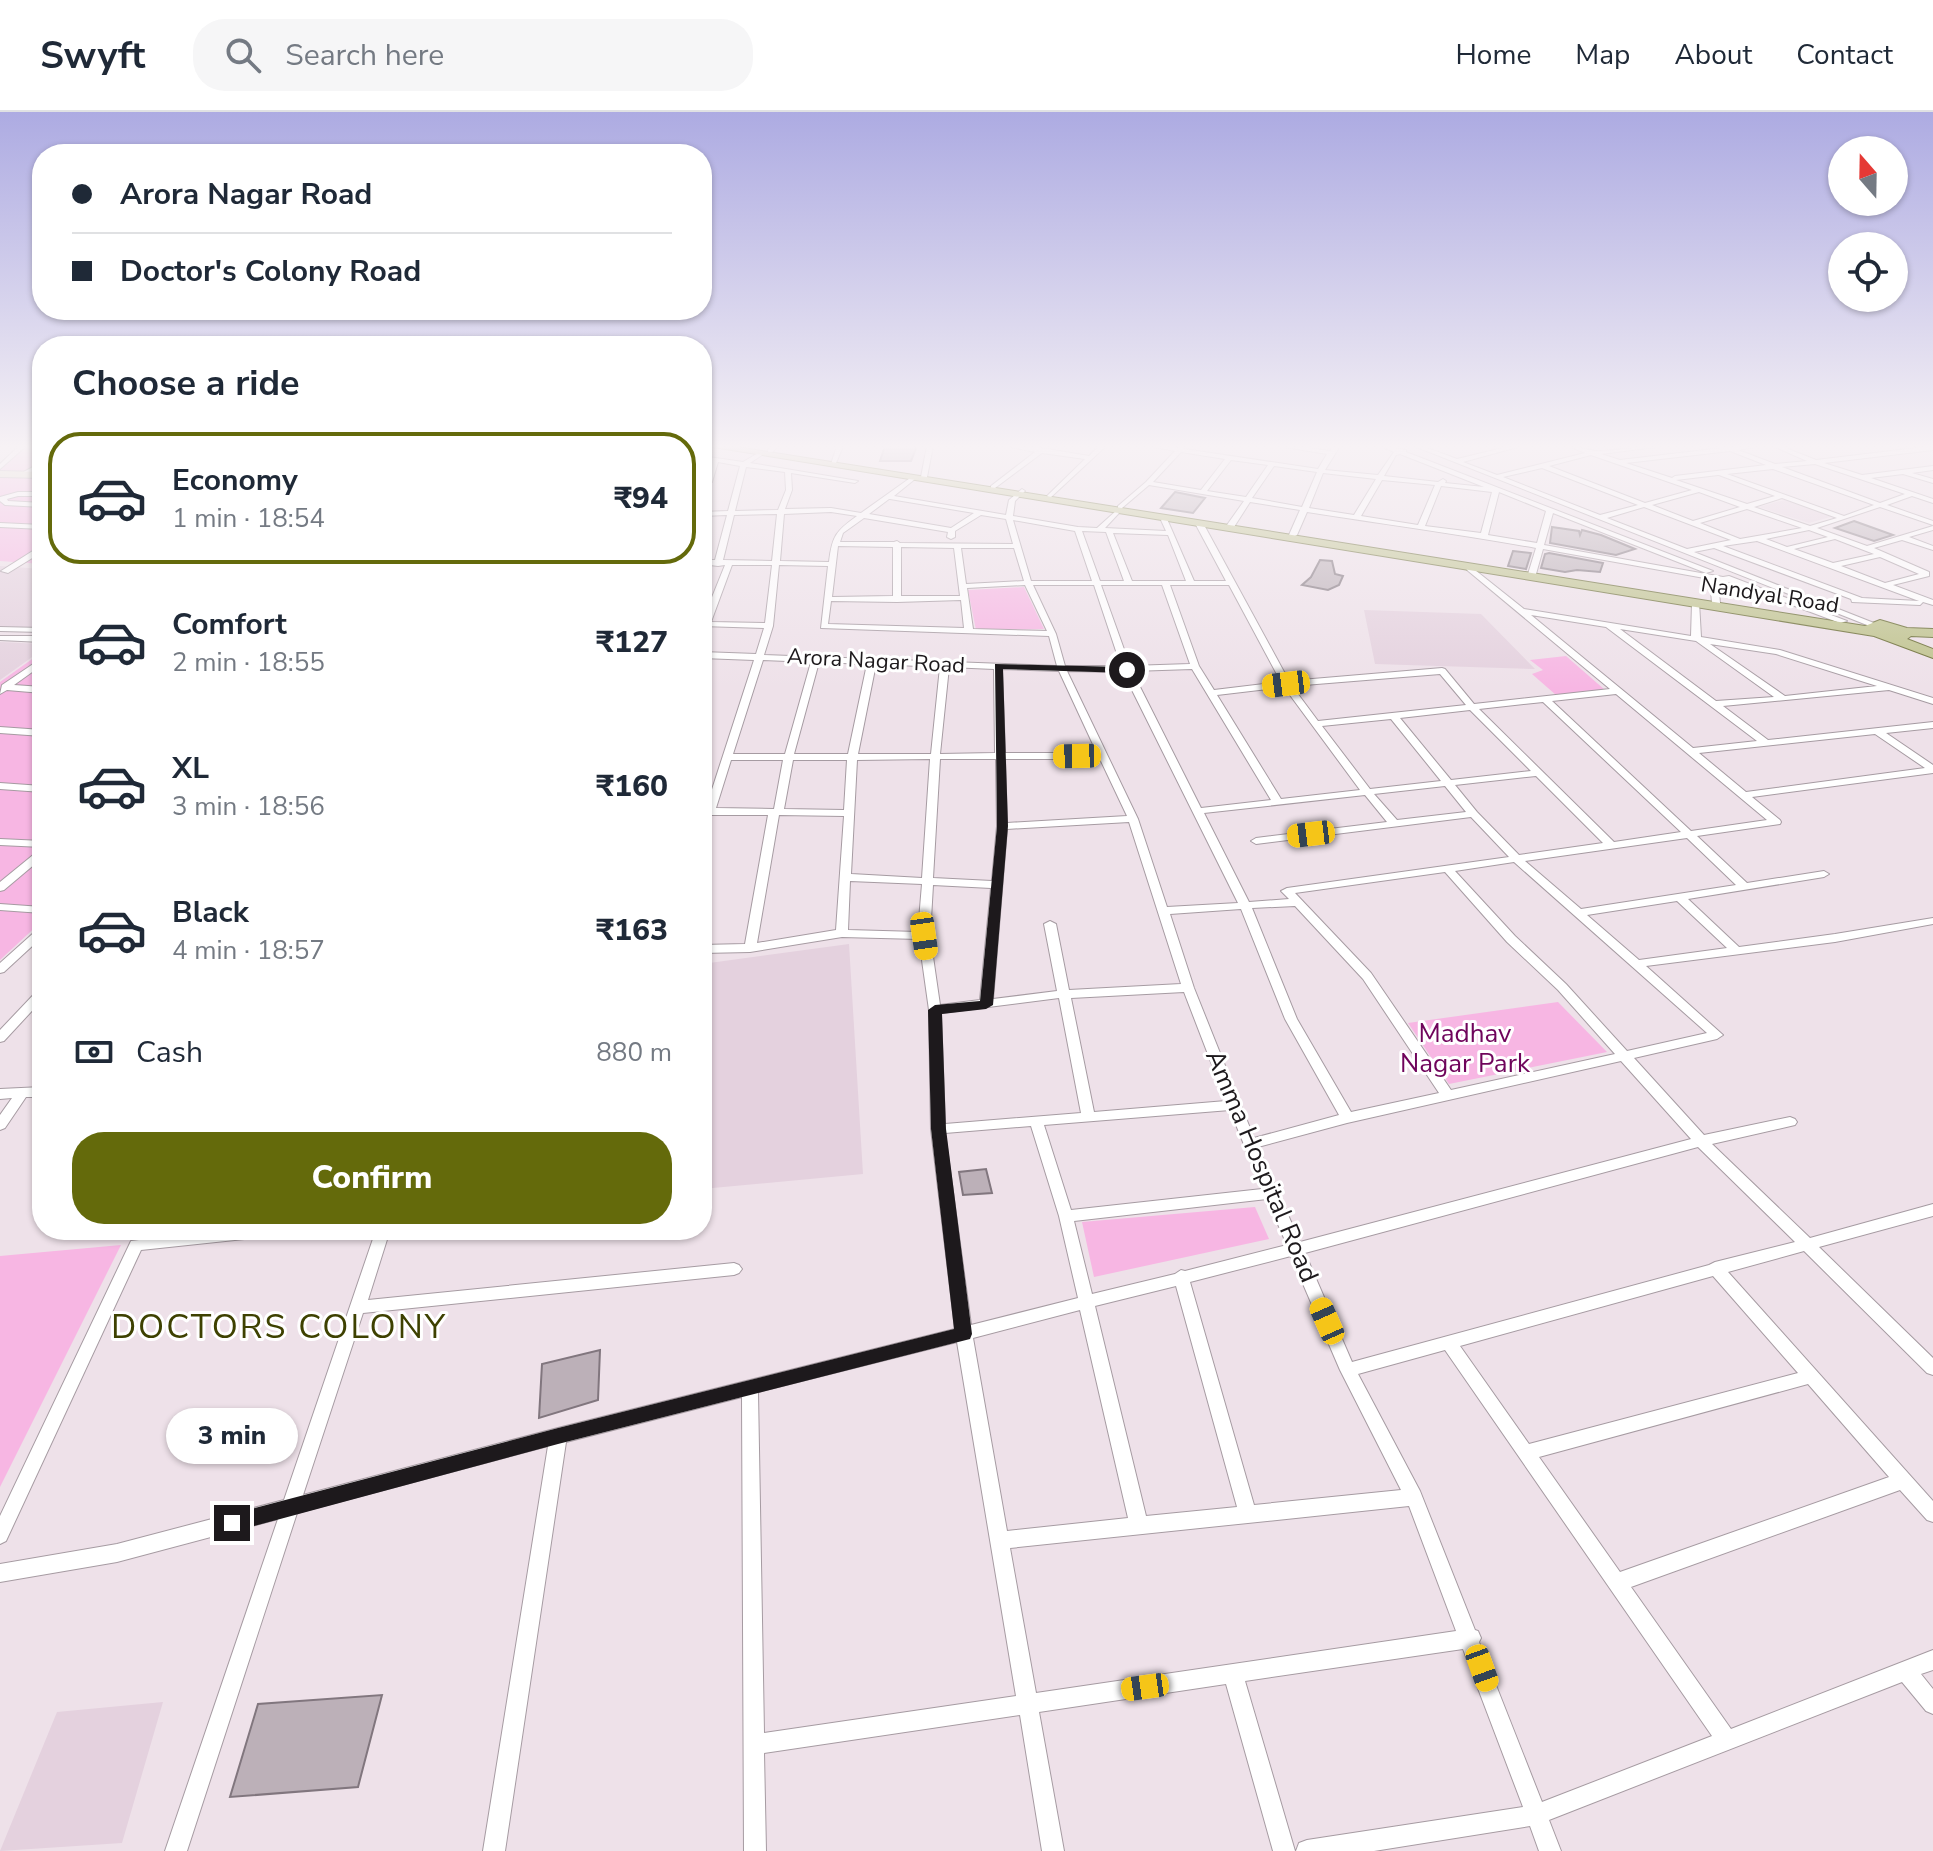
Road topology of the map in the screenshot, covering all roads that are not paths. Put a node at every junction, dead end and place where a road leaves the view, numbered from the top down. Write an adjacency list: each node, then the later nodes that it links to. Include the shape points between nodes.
1 (727, 527): 48 (street)
2 (779, 527): 50 (street)
3 (847, 527): 35 (street)
4 (935, 527): 24 (street)
5 (957, 527): 24 (street)
6 (1012, 527): 39 (street, Amma Hospital Road)
7 (1066, 527): 23 (street)
8 (1101, 527): 25 (street)
9 (1167, 527): 27 (street)
10 (1201, 527): 60 (street)
11 (1214, 527): 53 (main road, Nandyal Road)
12 (1244, 527): 28 (main road, Nandyal Road)
13 (1297, 527): 28 (street)
14 (1415, 527): 21 (street)
15 (1486, 527): 29 (street)
16 (1545, 527): 37 (street)
17 (1595, 527): 46 (street)
18 (1628, 527): 43 (street)
19 (1705, 527): 33 (street)
20 (1930, 527): 31 (street)
21 (1420, 528): 29 (street)
22 (1812, 528): 30 (street); 32 (street)
23 (1078, 529): 25 (street); 58 (street)
24 (952, 530): 36 (street)
25 (1098, 531): 26 (street)
26 (1109, 532): 27 (street); 61 (street)
27 (1169, 533): 62 (street)
28 (1293, 535): 55 (main road, Nandyal Road)
29 (1484, 536): 37 (street)
30 (1836, 537): 40 (street); 42 (street)
31 (1904, 538): 40 (street); 41 (street)
32 (1759, 539): 33 (street); 42 (street)
33 (1737, 540): 38 (street)
34 (897, 543): 35 (street); 36 (street); 68 (street)
35 (835, 544): 51 (street)
36 (953, 545): 39 (street); 65 (street)
37 (1539, 545): 55 (street); 56 (street)
38 (1714, 545): 43 (street); 69 (street)
39 (1017, 546): 59 (street, Amma Hospital Road)
40 (1867, 548): 44 (street)
41 (1933, 548)
42 (1786, 549): 52 (street)
43 (1690, 551): 46 (street); 70 (street)
44 (1882, 554): 52 (street); 64 (street, via 1926,574)
45 (32, 555): 54 (street)
46 (1670, 556): 57 (street)
47 (712, 563): 48 (street)
48 (718, 564): 49 (street)
49 (729, 564): 50 (street); 74 (street)
50 (774, 564): 51 (street); 79 (street)
51 (832, 564): 67 (street)
52 (1832, 566): 64 (street)
53 (1470, 568): 73 (main road, Nandyal Road); 75 (street)
54 (5, 571)
55 (1532, 574): 71 (main road, Nandyal Road)
56 (1714, 577): 57 (street); 71 (street)
57 (1732, 581): 76 (street)
58 (1096, 582): 59 (street); 61 (street); 101 (street)
59 (1028, 583): 65 (street); 85 (street, Amma Hospital Road)
60 (1232, 583): 62 (street); 102 (street)
61 (1129, 584): 63 (street)
62 (1191, 584): 63 (street)
63 (1166, 585): 98 (street)
64 (1886, 585): 72 (street)
65 (963, 586): 66 (street)
66 (965, 598): 68 (street); 83 (street)
67 (827, 599): 68 (street); 83 (street, via 824,626)
68 (897, 600)
69 (1860, 600): 70 (street); 72 (street)
70 (1815, 601): 82 (street)
71 (1716, 603): 76 (main road, Nandyal Road)
72 (1933, 603)
73 (1696, 604): 82 (main road, Nandyal Road); 87 (street)
74 (712, 605)
75 (1523, 611): 78 (street); 106 (street)
76 (1843, 621): 82 (main road, Nandyal Road)
77 (712, 624): 79 (street)
78 (1608, 624): 87 (street); 111 (street)
79 (769, 626): 93 (street)
80 (0, 629): 81 (street)
81 (32, 630)
82 (1877, 630): 86 (main road, via 1891,626); 91 (main road)
83 (969, 632): 85 (street)
84 (1933, 633): 86 (main road)
85 (1052, 634): 100 (street, Amma Hospital Road)
86 (1904, 634): 90 (main road)
87 (1695, 637): 103 (street, via 1777,652); 108 (street)
88 (0, 638): 89 (street)
89 (32, 639)
90 (1933, 647)
91 (1933, 654)
92 (712, 656): 93 (street, Arora Nagar Road)
93 (761, 656): 94 (street, Arora Nagar Road); 123 (street)
94 (816, 658): 95 (street, Arora Nagar Road); 121 (street)
95 (872, 661): 96 (street, Arora Nagar Road); 126 (street)
96 (945, 664): 97 (street, Arora Nagar Road); 124 (street)
97 (998, 666): 100 (street, Arora Nagar Road); 125 (street)
98 (1195, 666): 101 (street, Arora Nagar Road); 107 (street)
99 (32, 668): 104 (street)
100 (1062, 669): 101 (street, Arora Nagar Road); 122 (street, Amma Hospital Road)
101 (1127, 670): 137 (street)
102 (1286, 684): 107 (street); 112 (street, via 1442,671); 114 (street)
103 (1893, 687): 108 (street); 110 (street)
104 (2, 689): 105 (street)
105 (32, 690)
106 (1617, 691): 109 (street); 120 (street)
107 (1212, 693): 135 (street)
108 (1783, 699): 111 (street)
109 (1546, 700): 112 (street); 144 (street)
110 (1933, 701)
111 (1713, 704): 119 (street)
112 (1473, 708): 113 (street); 128 (street)
113 (1394, 716): 114 (street); 129 (street)
114 (1316, 724): 132 (street)
115 (1933, 725): 118 (street)
116 (0, 730): 117 (street)
117 (32, 732)
118 (1878, 732): 119 (street); 127 (street)
119 (1766, 743): 120 (street)
120 (1692, 751): 133 (street)
121 (789, 756): 123 (street); 126 (street); 138 (street)
122 (1104, 756): 125 (street); 141 (street, Amma Hospital Road)
123 (729, 757): 134 (street)
124 (935, 757): 125 (street); 126 (street); 154 (street)
125 (999, 757): 143 (street)
126 (852, 758): 139 (street)
127 (1933, 770): 133 (street)
128 (1538, 773): 129 (street); 148 (street)
129 (1446, 781): 132 (street); 140 (street)
130 (0, 786): 131 (street)
131 (32, 788)
132 (1367, 792): 135 (street); 142 (street)
133 (1746, 795): 144 (street, via 1776,822)
134 (712, 797)
135 (1277, 801): 137 (street)
136 (712, 811): 138 (street)
137 (1198, 811): 160 (street)
138 (776, 812): 139 (street); 170 (street)
139 (850, 813): 153 (street)
140 (1473, 814): 142 (street); 149 (street)
141 (1133, 819): 143 (street); 163 (street, Amma Hospital Road)
142 (1394, 823): 146 (street)
143 (1002, 826): 155 (street)
144 (1691, 834): 148 (street); 156 (street)
145 (0, 841): 147 (street)
146 (1256, 841)
147 (32, 843)
148 (1611, 845): 149 (street)
149 (1517, 859): 151 (street); 164 (street)
150 (32, 861): 157 (street)
151 (1447, 868): 159 (street, via 1287,891); 181 (street)
152 (1824, 874): 156 (street)
153 (846, 877): 154 (street); 167 (street)
154 (928, 880): 155 (street); 168 (street)
155 (997, 885): 178 (street)
156 (1744, 886): 158 (street)
157 (0, 888)
158 (1680, 897): 164 (street); 172 (street)
159 (1298, 902): 160 (street); 185 (street, via 1367,976)
160 (1245, 906): 163 (street); 188 (street, via 1291,1019)
161 (0, 907): 162 (street)
162 (32, 909)
163 (1164, 911): 175 (street, Amma Hospital Road)
164 (1578, 913): 173 (street)
165 (1933, 921): 172 (street)
166 (1050, 924): 176 (street)
167 (842, 933): 168 (street); 170 (street)
168 (924, 936): 179 (street)
169 (32, 940): 174 (street)
170 (750, 948): 171 (street)
171 (712, 949)
172 (1736, 950): 173 (street)
173 (1636, 964): 181 (street, via 1717,1035)
174 (0, 969)
175 (1188, 988): 176 (street); 186 (street, Amma Hospital Road)
176 (1063, 994): 178 (street); 187 (street)
177 (32, 1004): 180 (street)
178 (986, 1005): 179 (street)
179 (935, 1010): 192 (street)
180 (0, 1038)
181 (1623, 1058): 185 (street); 193 (street)
182 (32, 1093): 184 (street)
183 (0, 1094): 184 (street)
184 (21, 1095): 191 (street)
185 (1448, 1095): 188 (street)
186 (1236, 1105): 187 (street); 194 (street, Amma Hospital Road)
187 (1088, 1115): 189 (street)
188 (1347, 1118): 194 (street)
189 (1036, 1120): 192 (street); 197 (street)
190 (1790, 1122): 193 (street)
191 (0, 1125)
192 (938, 1129): 207 (street)
193 (1701, 1141): 200 (street); 201 (street)
194 (1250, 1144): 195 (street, Amma Hospital Road)
195 (1271, 1193): 197 (street); 201 (street, Amma Hospital Road)
196 (1933, 1210): 200 (street)
197 (1066, 1216): 205 (street)
198 (181, 1240): 221 (street, via 136,1245)
199 (380, 1240): 206 (street)
200 (1807, 1242): 202 (street); 209 (street)
201 (1296, 1249): 204 (street); 210 (street, Amma Hospital Road)
202 (1715, 1268): 208 (street); 211 (street)
203 (734, 1269): 206 (street)
204 (1181, 1276): 205 (street); 218 (street)
205 (1087, 1301): 207 (street); 220 (street)
206 (357, 1307): 217 (street)
207 (964, 1334): 212 (street); 222 (street)
208 (1448, 1342): 210 (street); 214 (street)
209 (1933, 1368)
210 (1348, 1370): 216 (street, Amma Hospital Road)
211 (1809, 1377): 214 (street); 215 (street)
212 (750, 1389): 213 (street); 232 (street)
213 (558, 1436): 217 (street); 235 (street)
214 (1525, 1453): 224 (street)
215 (1902, 1481): 219 (street); 224 (street)
216 (1414, 1497): 218 (street); 225 (street, Amma Hospital Road)
217 (289, 1508): 223 (street, via 117,1553); 234 (street)
218 (1248, 1514): 220 (street)
219 (1933, 1514)
220 (1139, 1525): 222 (street)
221 (0, 1535)
222 (999, 1540): 229 (street)
223 (0, 1573)
224 (1619, 1582): 231 (street)
225 (1471, 1638): 228 (street); 233 (street, Amma Hospital Road)
226 (1933, 1660): 227 (street)
227 (1905, 1671): 230 (street); 231 (street)
228 (1233, 1675): 229 (street); 238 (street)
229 (1028, 1704): 232 (street); 237 (street)
230 (1933, 1704)
231 (1728, 1741): 233 (street)
232 (756, 1744): 236 (street)
233 (1536, 1815): 239 (street); 240 (street, Amma Hospital Road)
234 (176, 1851)
235 (494, 1851)
236 (755, 1851)
237 (1053, 1851)
238 (1284, 1851)
239 (1307, 1851)
240 (1550, 1851)

